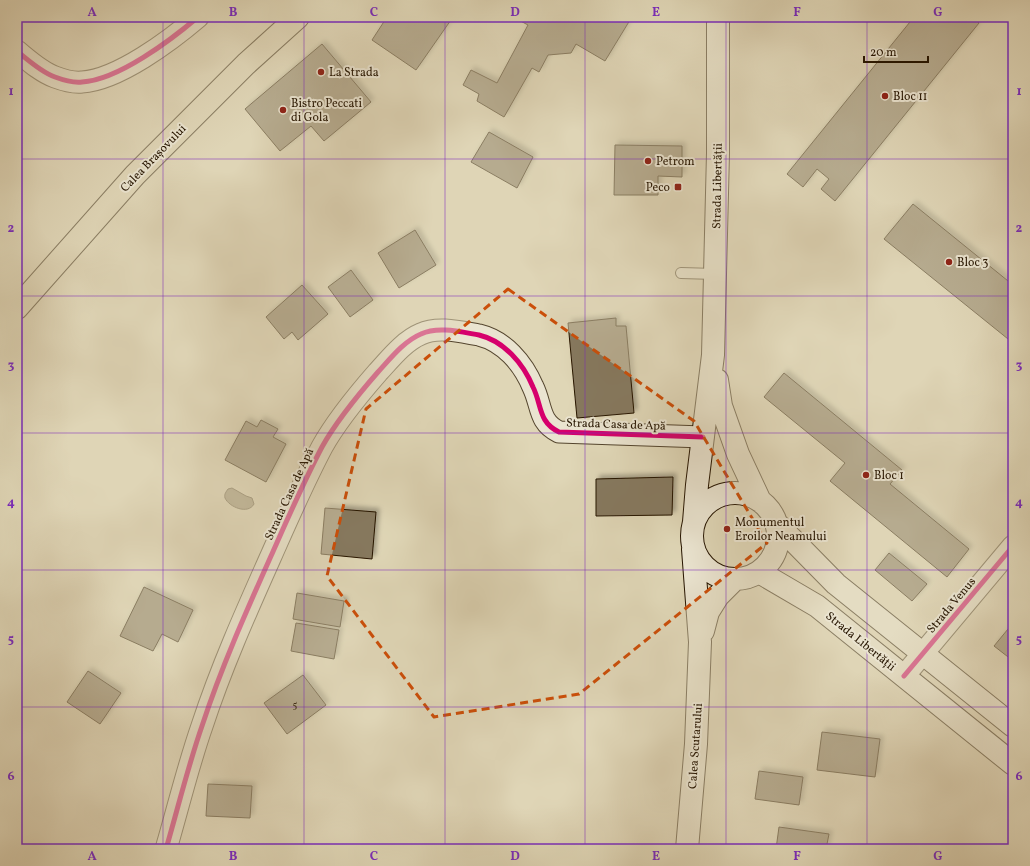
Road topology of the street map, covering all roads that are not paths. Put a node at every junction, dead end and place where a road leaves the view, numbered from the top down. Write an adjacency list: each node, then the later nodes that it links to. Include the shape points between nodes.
1 (198, 17): 4 (street, via 150,53 93,80 80,82 54,76)
2 (298, 17): 7 (highway, Calea Brașovului, via 246,64 135,175)
3 (718, 17): 6 (main road, Strada Libertății)
4 (17, 51)
5 (682, 273): 6 (lane)
6 (715, 274): 8 (main road, Strada Libertății)
7 (17, 308)
8 (713, 355): 9 (main road, Strada Libertății); 10 (main road, Strada Libertății, via 721,406 738,454)
9 (703, 437): 11 (main road, Strada Libertății); 22 (street, Strada Casa de Apă, via 559,432 546,423 534,387 518,362 509,351 496,342 482,336 436,331 422,334 407,342 344,414 322,447 291,511 202,726)
10 (760, 501): 11 (main road, via 748,495 722,495 700,510); 12 (main road, via 770,511)
11 (694, 522): 14 (main road, via 691,535)
12 (776, 523): 15 (main road, via 776,550 770,563); 18 (main road, via 836,584)
13 (1013, 546): 18 (street, Strada Venus)
14 (693, 549): 16 (main road, via 708,571); 17 (main road, Calea Scutarului)
15 (760, 572): 16 (main road); 19 (main road, Strada Libertății, via 817,606)
16 (734, 580): 17 (main road, Calea Scutarului, via 718,596 708,612)
17 (700, 642): 23 (main road, Calea Scutarului, via 696,744)
18 (923, 654): 19 (street, Strada Venus); 20 (main road)
19 (904, 676): 21 (main road, Strada Libertății)
20 (1013, 726)
21 (1013, 764)
22 (166, 849)
23 (687, 849)

